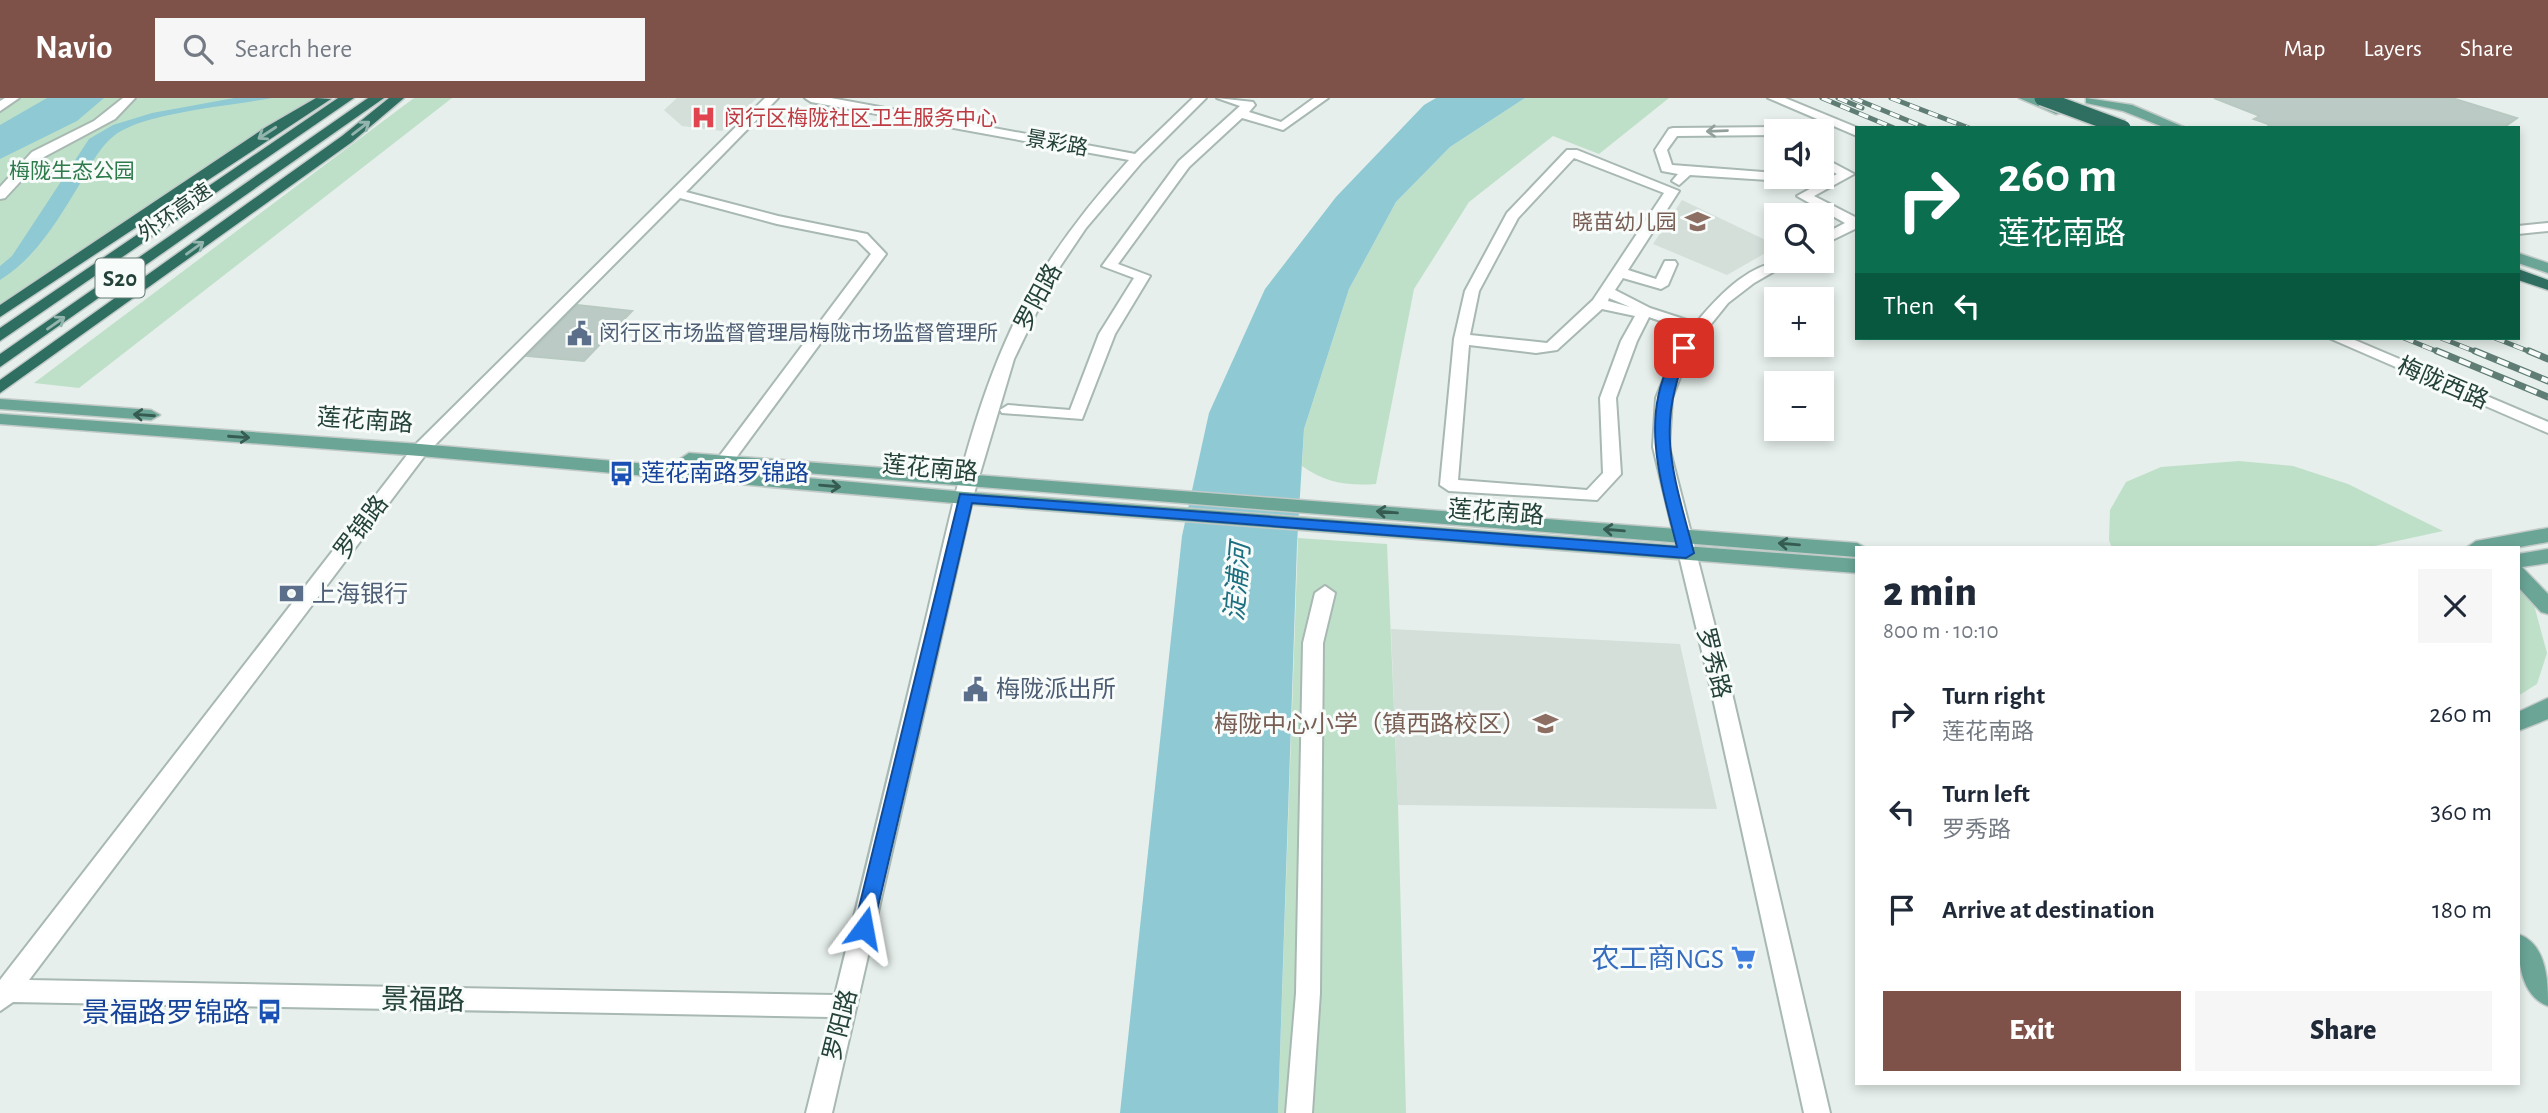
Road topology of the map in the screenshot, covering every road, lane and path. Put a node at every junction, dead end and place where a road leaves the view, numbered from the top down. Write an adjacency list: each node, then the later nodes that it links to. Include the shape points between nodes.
1 (13, 98): 17 (street)
2 (129, 98): 38 (street, via 113,116 34,157)
3 (326, 98): 56 (highway, one-way to 56)
4 (347, 98): 58 (highway, 外环高速 / S20)
5 (377, 98): 62 (highway, 外环高速 / S20, one-way to 5)
6 (397, 98): 63 (highway, one-way to 6, via 336,147)
7 (772, 98): 37 (street, 罗锦路)
8 (811, 98): 29 (street, 景彩路)
9 (1200, 98): 29 (street, 罗阳路)
10 (1223, 98): 18 (street, via 1249,105)
11 (1322, 98): 18 (street, via 1283,125)
12 (1774, 98): 19 (street)
13 (2026, 98): 20 (main road)
14 (2042, 98): 23 (highway, bridge)
15 (2061, 98): 24 (highway)
16 (2090, 99): 20 (main road); 25 (main road); 26 (main road)
17 (0, 107)
18 (1240, 113): 65 (street, via 1184,164 1109,266 1143,276 1107,334 1076,415)
19 (1815, 115): 21 (street); 28 (street)
20 (2073, 116): 22 (main road)
21 (1808, 119)
22 (2100, 126)
23 (2118, 126)
24 (2137, 126)
25 (2161, 126)
26 (2174, 126)
27 (1764, 131): 31 (street, one-way to 31, via 1673,132 1661,150 1667,168)
28 (1855, 131)
29 (1138, 158): 71 (street, 罗阳路, via 1075,233 1026,316 989,415)
30 (1834, 167): 33 (street, via 1847,174)
31 (1686, 171): 32 (street); 36 (street)
32 (1764, 176)
33 (1834, 181)
34 (1797, 189): 39 (street)
35 (1818, 189): 39 (street)
36 (1672, 191): 49 (street); 59 (street, via 1572,153 1512,216 1472,291)
37 (676, 193): 69 (street, 罗锦路); 70 (street, via 862,237 879,254)
38 (0, 195)
39 (1804, 196): 40 (street)
40 (1855, 222)
41 (1855, 223): 44 (street)
42 (2548, 227): 43 (street)
43 (2520, 230)
44 (1834, 234)
45 (2520, 259): 48 (main road)
46 (1670, 264): 49 (street, via 1661,285)
47 (2520, 266): 51 (highway)
48 (2548, 268)
49 (1618, 272): 54 (street)
50 (1764, 272): 57 (street, 罗秀路, via 1723,300)
51 (2548, 276)
52 (2520, 277): 53 (main road)
53 (2548, 287)
54 (1603, 297): 55 (street, via 1632,302); 59 (street, via 1551,346)
55 (1645, 311): 57 (street); 59 (street, via 1608,398 1612,474 1591,496 1449,485)
56 (0, 312)
57 (1697, 329): 73 (street, 罗秀路, via 1672,373 1661,423 1665,471)
58 (0, 336)
59 (1462, 339)
60 (2342, 340): 68 (street, 梅陇西路)
61 (2356, 340): 67 (street)
62 (0, 362)
63 (0, 388)
64 (0, 404): 69 (main road, 莲花南路, one-way to 64)
65 (1008, 410)
66 (0, 419): 69 (main road, 莲花南路, one-way to 69)
67 (2548, 420)
68 (2548, 428)
69 (426, 444): 70 (main road, 莲花南路); 71 (main road, 莲花南路, one-way to 71); 85 (street, 罗锦路)
70 (723, 462): 71 (main road, 莲花南路)
71 (968, 490): 73 (main road, 莲花南路); 87 (street, 罗阳路)
72 (2548, 535): 74 (main road)
73 (1684, 544): 75 (main road, 莲花南路, one-way to 73); 78 (main road, 莲花南路); 90 (street, 罗秀路)
74 (2487, 546)
75 (1855, 550)
76 (2548, 556): 77 (main road)
77 (2520, 561)
78 (1855, 566)
79 (2520, 575): 81 (main road)
80 (1325, 593): 89 (street, via 1313,643 1308,993)
81 (2548, 607)
82 (2548, 706): 83 (main road)
83 (2520, 721)
84 (2520, 948): 86 (main road)
85 (2, 994): 87 (street, 景福路)
86 (2548, 994)
87 (845, 1006): 88 (street, 罗阳路)
88 (819, 1113)
89 (1299, 1113)
90 (1817, 1113)

